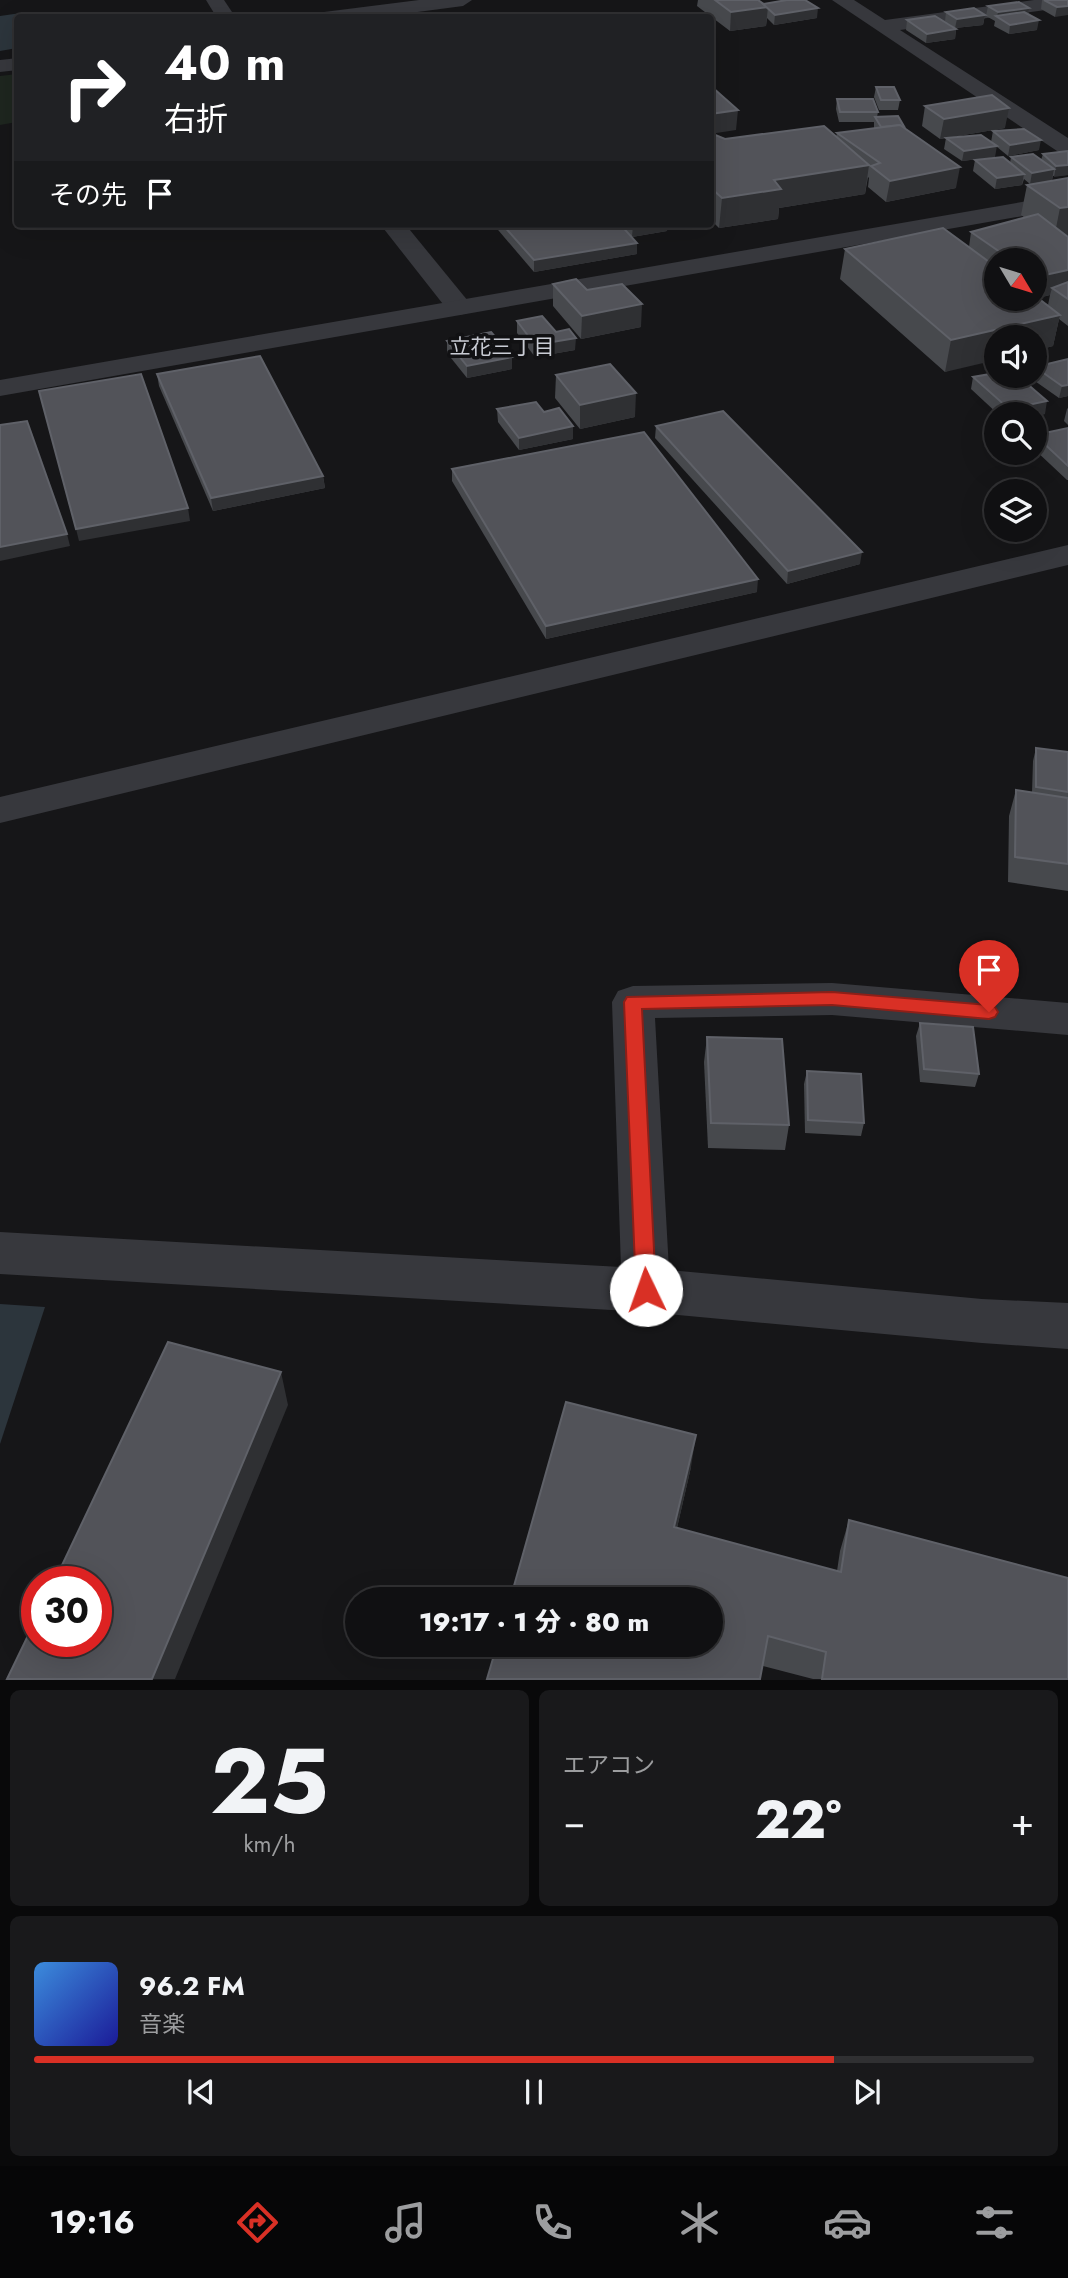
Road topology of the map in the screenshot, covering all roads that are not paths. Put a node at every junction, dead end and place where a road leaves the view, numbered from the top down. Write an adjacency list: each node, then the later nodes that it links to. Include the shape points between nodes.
1 (463, 0): 4 (street)
2 (841, 0): 5 (street)
3 (1068, 1): 5 (street)
4 (355, 14)
5 (883, 27): 6 (street)
6 (1068, 148)
7 (1068, 201): 9 (street)
8 (394, 228): 9 (street)
9 (459, 307): 10 (street)
10 (0, 388)
11 (1068, 555): 12 (street)
12 (0, 810)
13 (1068, 1019): 15 (street, via 832,999 633,1002)
14 (0, 1253): 15 (street)
15 (646, 1290): 16 (street)
16 (1068, 1326)

